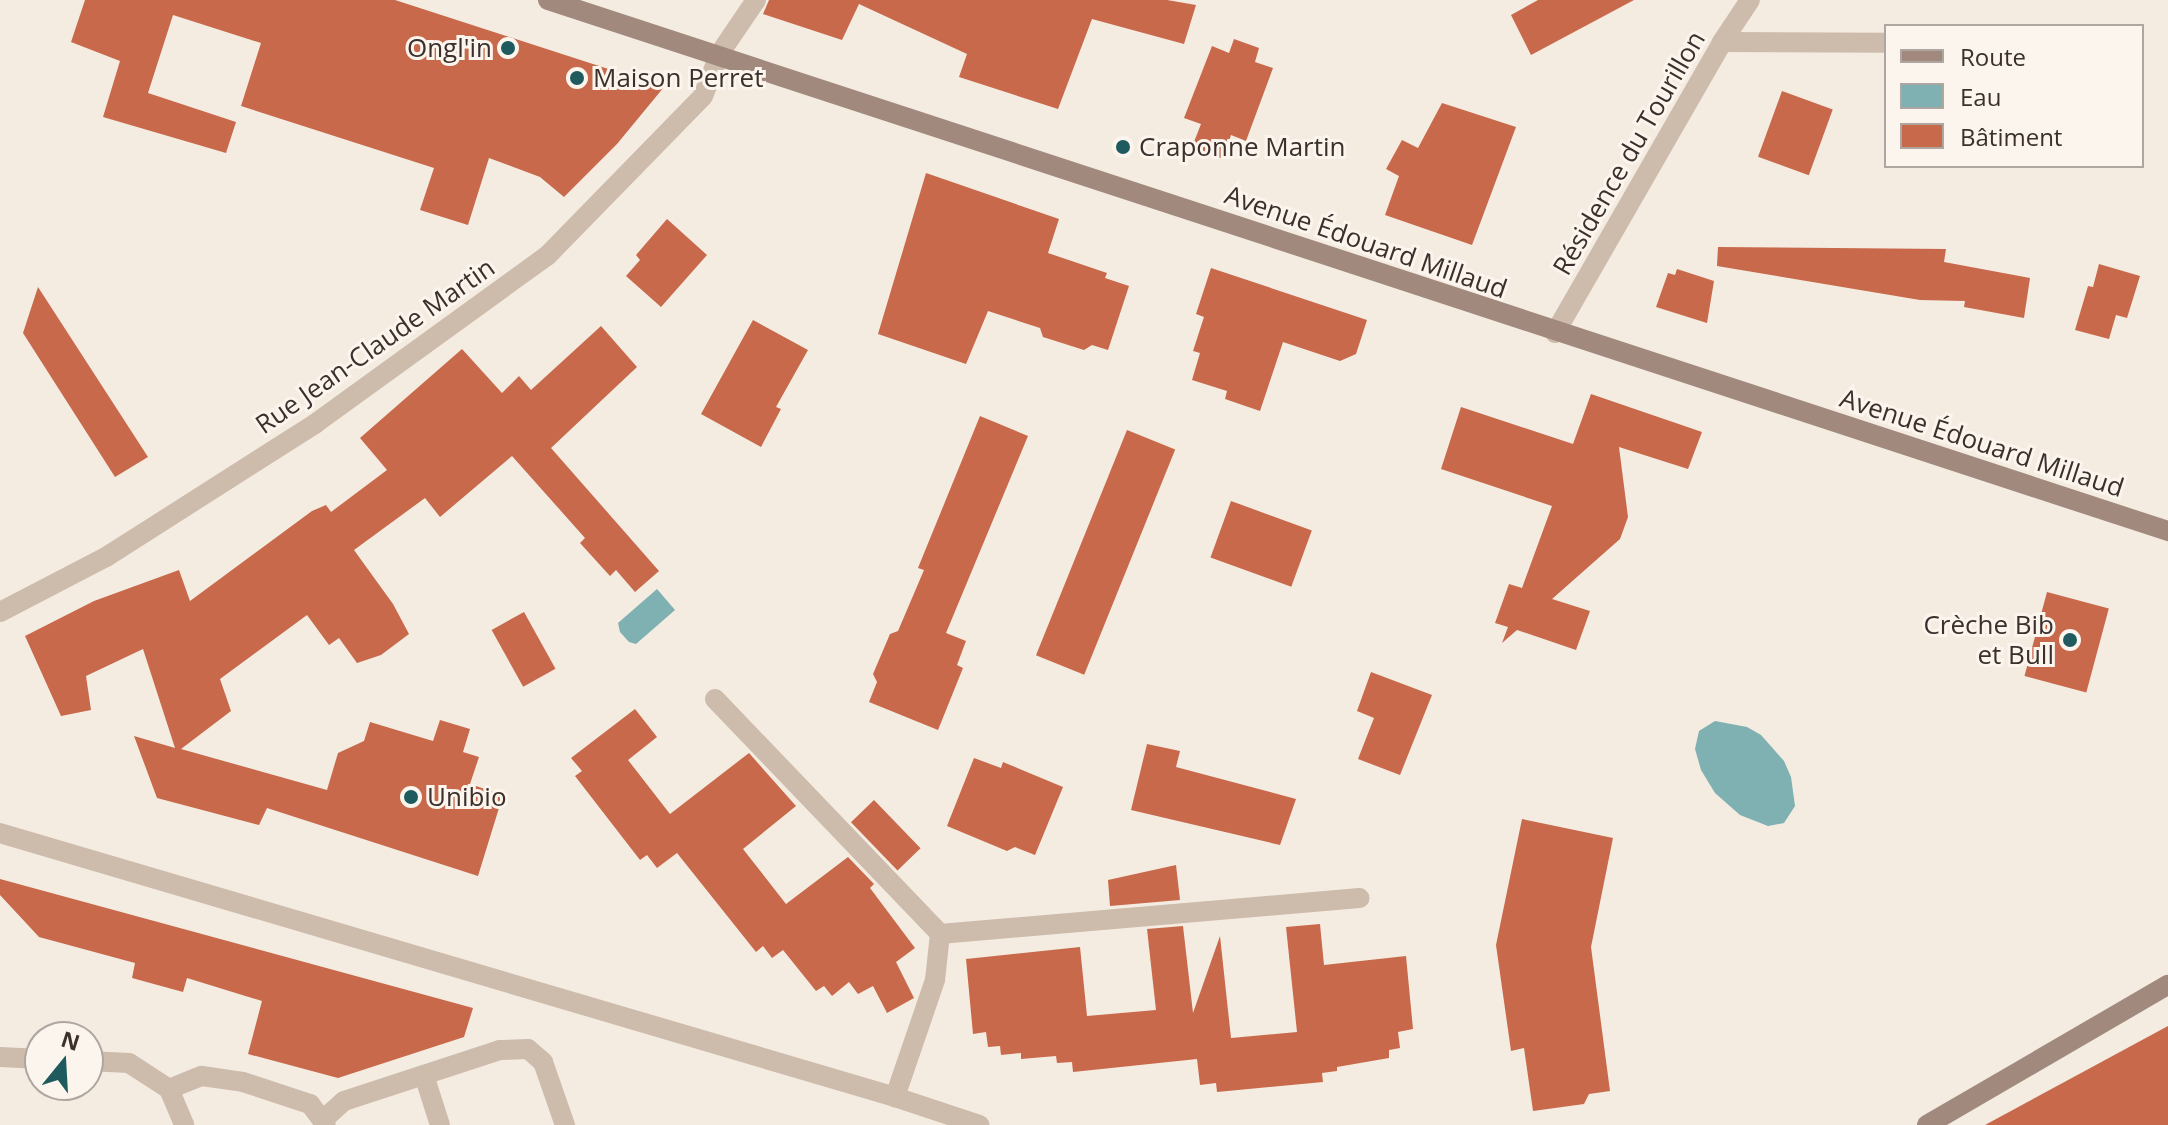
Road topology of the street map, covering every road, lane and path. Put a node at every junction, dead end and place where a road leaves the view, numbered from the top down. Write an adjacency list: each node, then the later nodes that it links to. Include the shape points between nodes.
1 (548, 0): 6 (main road, Avenue Édouard Millaud)
2 (756, 0): 6 (street, Rue Jean-Claude Martin)
3 (1750, 0): 4 (street, Résidence du Tourillon)
4 (1722, 42): 5 (street); 7 (street, Résidence du Tourillon)
5 (1884, 43)
6 (720, 53): 7 (main road, Avenue Édouard Millaud); 9 (street, Rue Jean-Claude Martin, via 703,96 547,256 316,423 106,557)
7 (1555, 333): 8 (main road, Avenue Édouard Millaud)
8 (2168, 531)
9 (0, 612)
10 (715, 699): 13 (street)
11 (0, 833): 20 (street)
12 (1359, 898): 13 (street)
13 (940, 934): 20 (street, via 935,980)
14 (2168, 985): 26 (main road)
15 (0, 1057): 16 (street)
16 (24, 1058)
17 (104, 1062): 19 (street, via 129,1063)
18 (424, 1075): 21 (street, via 344,1101); 23 (street); 24 (street, via 500,1050 528,1049 543,1062)
19 (169, 1089): 21 (street, via 202,1076 243,1082 310,1104); 22 (street)
20 (895, 1097): 25 (street)
21 (325, 1122)
22 (184, 1125)
23 (440, 1125)
24 (565, 1125)
25 (979, 1125)
26 (1927, 1125)

